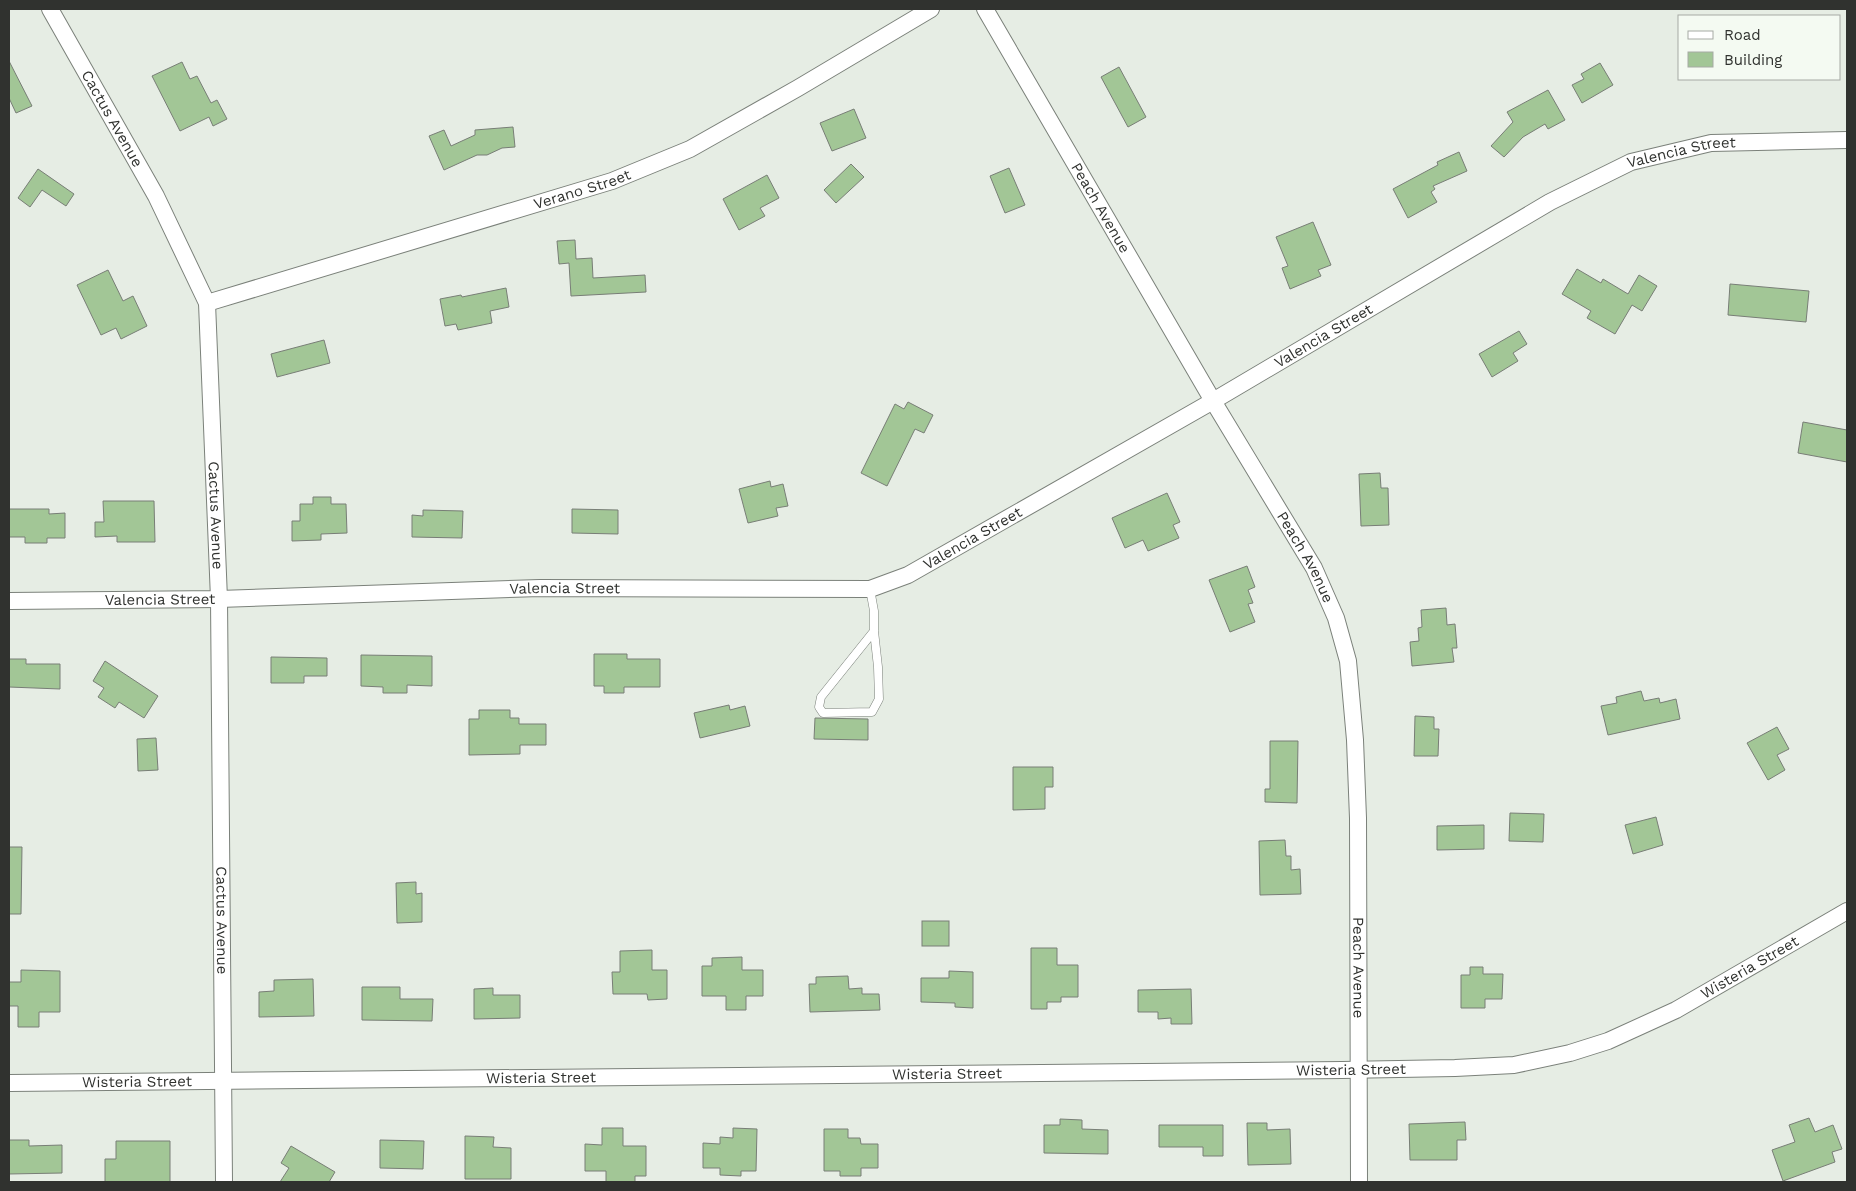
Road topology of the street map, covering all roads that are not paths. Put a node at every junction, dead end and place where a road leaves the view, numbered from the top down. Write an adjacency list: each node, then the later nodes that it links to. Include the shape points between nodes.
1 (50, 9): 5 (street, Cactus Avenue, via 156,196)
2 (930, 9): 5 (street, Verano Street, via 690,150 612,181)
3 (985, 9): 6 (street, Peach Avenue)
4 (1847, 140): 6 (street, Valencia Street, via 1711,143 1631,162 1550,202)
5 (207, 303): 8 (street, Cactus Avenue)
6 (1213, 401): 7 (street, Valencia Street, via 908,575); 12 (street, Peach Avenue, via 1314,568 1336,618 1348,661 1358,818)
7 (870, 590): 8 (street, Valencia Street, via 540,588); 10 (lane)
8 (219, 599): 9 (street, Valencia Street); 13 (street, Cactus Avenue)
9 (9, 601)
10 (874, 631): 10 (lane, via 879,699 872,712 823,712 819,708 821,697)
11 (1847, 911): 12 (street, Wisteria Street, via 1676,1010 1608,1041 1514,1065)
12 (1358, 1070): 13 (street, Wisteria Street); 16 (street, Peach Avenue)
13 (224, 1082): 14 (street, Wisteria Street); 15 (street, Cactus Avenue)
14 (9, 1083)
15 (224, 1182)
16 (1359, 1182)

